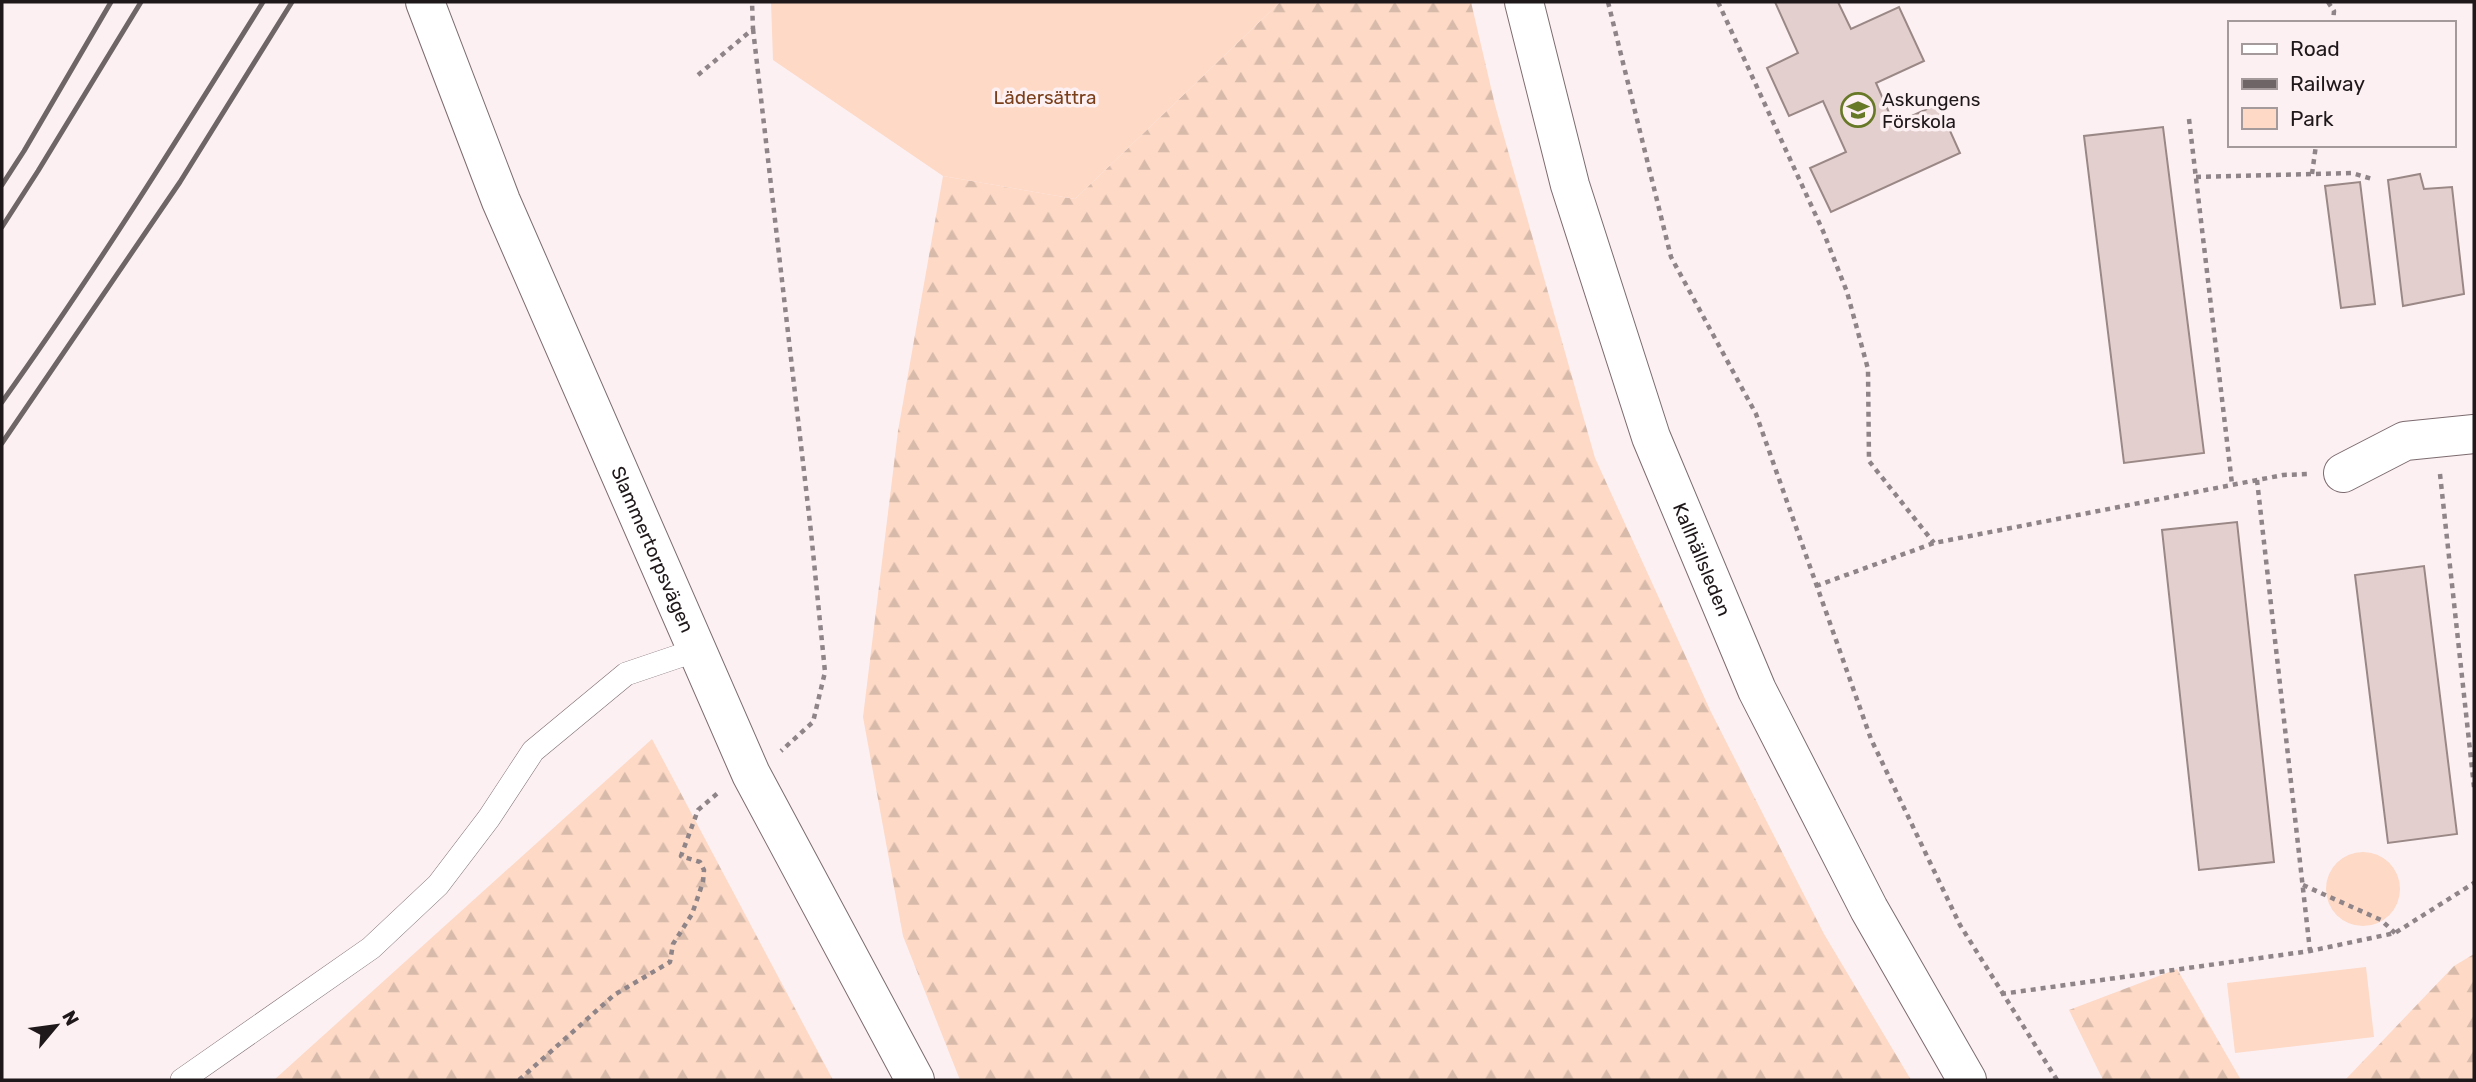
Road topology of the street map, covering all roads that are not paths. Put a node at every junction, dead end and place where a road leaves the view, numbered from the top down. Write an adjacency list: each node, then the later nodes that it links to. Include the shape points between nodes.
1 (425, 2): 5 (street, Slammertorpsvägen, via 501,201)
2 (1524, 2): 8 (street, Kallhällsleden, via 1570,185 1656,450 1757,690 1869,909)
3 (2474, 434): 4 (street, via 2405,441)
4 (2343, 473)
5 (697, 650): 6 (lane, via 626,674 533,751 438,885 371,948); 7 (street, Slammertorpsvägen, via 738,781)
6 (182, 1080)
7 (915, 1080)
8 (1968, 1080)

